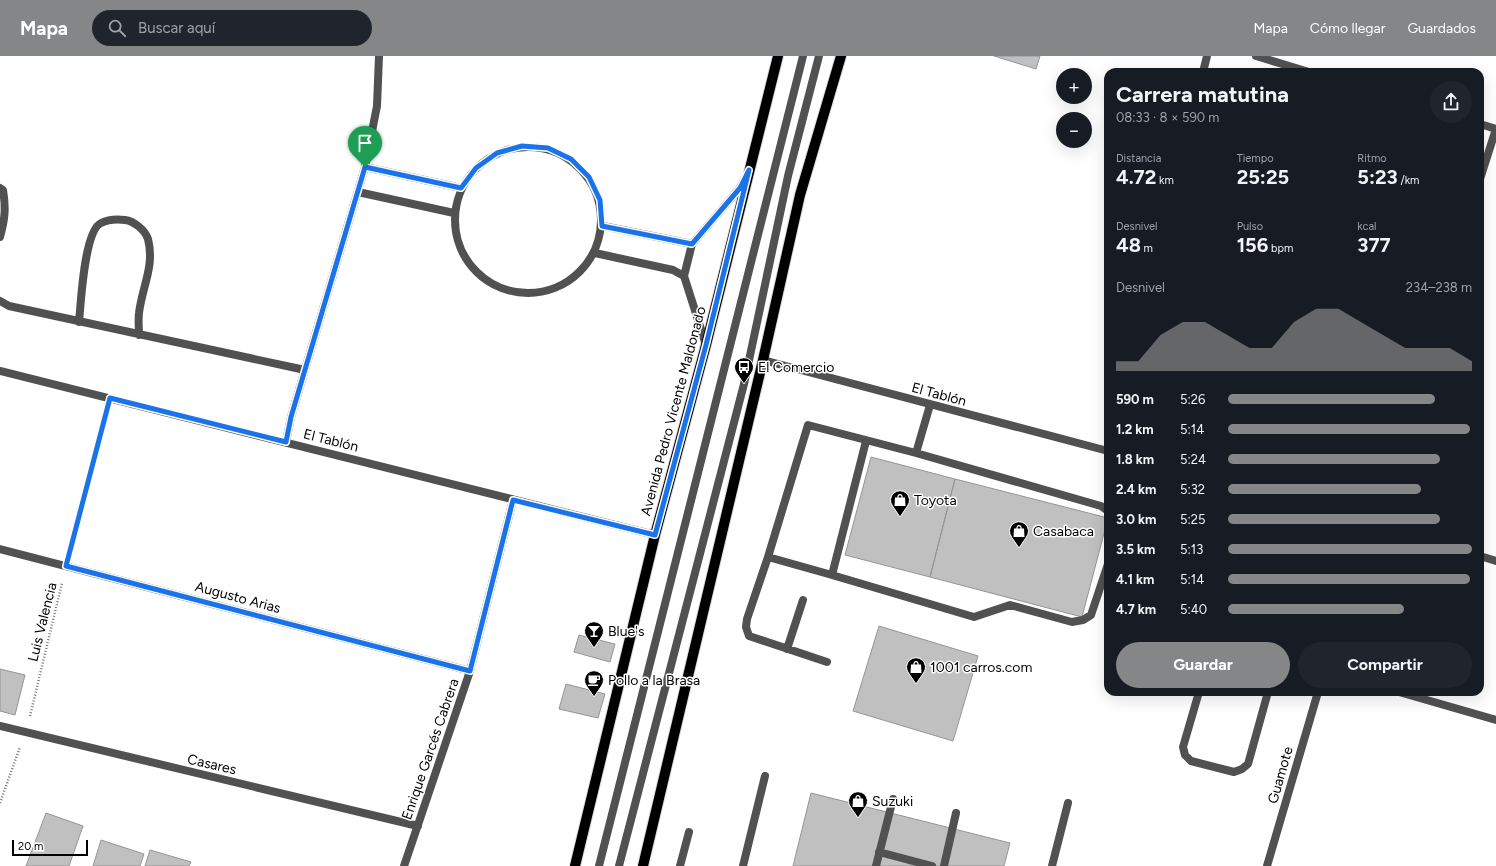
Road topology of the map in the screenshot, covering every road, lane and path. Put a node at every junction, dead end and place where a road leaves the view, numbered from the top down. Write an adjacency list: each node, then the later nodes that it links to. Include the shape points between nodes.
1 (379, 56): 13 (street, via 377,106)
2 (778, 56): 14 (main road, Avenida Pedro Vicente Maldonado)
3 (803, 56): 68 (street)
4 (819, 56): 69 (street, via 788,176 744,384)
5 (841, 56): 28 (main road, via 800,195)
6 (1207, 56): 8 (street)
7 (1256, 56): 9 (street)
8 (1204, 68)
9 (1296, 68)
10 (1484, 125): 11 (street)
11 (1496, 129): 12 (street)
12 (1484, 166)
13 (365, 167): 16 (street); 17 (street)
14 (749, 170): 21 (street, via 740,188); 27 (main road, Avenida Pedro Vicente Maldonado)
15 (0, 188): 20 (street, via 3,190 6,206)
16 (461, 188): 18 (street); 19 (street, via 476,168 497,153 522,146 548,148 571,159 589,177 600,200)
17 (358, 192): 18 (street); 29 (street)
18 (454, 213): 22 (street, via 456,238 467,262 485,280 508,291 534,294 558,288 580,273)
19 (602, 226): 21 (street); 22 (street)
20 (0, 237)
21 (692, 244): 23 (street)
22 (595, 253): 23 (street, via 672,270)
23 (684, 276): 27 (street)
24 (0, 301): 25 (street, via 9,306)
25 (78, 322): 26 (street); 26 (street, via 87,249 94,230 100,223 115,219 129,221 138,226 147,237 151,257 139,313)
26 (139, 335): 29 (street)
27 (706, 345): 39 (main road, Avenida Pedro Vicente Maldonado)
28 (763, 360): 32 (street, El Tablón); 70 (main road)
29 (305, 370): 34 (street)
30 (0, 371): 31 (street, El Tablón)
31 (110, 398): 34 (street, El Tablón); 44 (path, Luis Valencia)
32 (930, 405): 35 (street, El Tablón); 36 (street)
33 (866, 441): 36 (street); 41 (street, via 808,425); 45 (street)
34 (286, 442): 37 (street, El Tablón)
35 (1104, 451)
36 (916, 453): 38 (street)
37 (513, 500): 39 (street, El Tablón); 50 (street, Enrique Garcés Cabrera)
38 (1104, 508)
39 (655, 535): 67 (main road, Avenida Pedro Vicente Maldonado)
40 (0, 549): 44 (street, Augusto Arias)
41 (768, 557): 45 (street); 48 (street, via 746,627 749,636)
42 (1484, 557): 43 (street)
43 (1496, 561)
44 (66, 566): 50 (street, Augusto Arias); 57 (path, Luis Valencia)
45 (832, 575): 46 (street, via 974,617 1010,605 1072,622 1091,615)
46 (1104, 576)
47 (803, 600): 48 (street)
48 (787, 649): 49 (street)
49 (827, 662)
50 (470, 671): 63 (street, Enrique Garcés Cabrera)
51 (1198, 696): 52 (street, via 1183,747 1185,755 1191,761 1234,772 1248,764)
52 (1267, 696)
53 (1317, 696): 77 (street, Guamote)
54 (1413, 696): 55 (street)
55 (1496, 720)
56 (0, 726): 57 (street, Casares)
57 (25, 733): 60 (path, Luis Valencia); 63 (street, Casares)
58 (765, 776): 72 (street)
59 (893, 799): 65 (street)
60 (0, 803)
61 (1068, 803): 76 (street)
62 (956, 813): 75 (street)
63 (418, 826): 66 (street, Enrique Garcés Cabrera)
64 (689, 832): 71 (street)
65 (879, 852): 73 (street); 74 (street)
66 (404, 866)
67 (575, 866)
68 (599, 866)
69 (619, 866)
70 (643, 866)
71 (680, 866)
72 (743, 866)
73 (876, 866)
74 (932, 866)
75 (944, 866)
76 (1052, 866)
77 (1267, 866)

